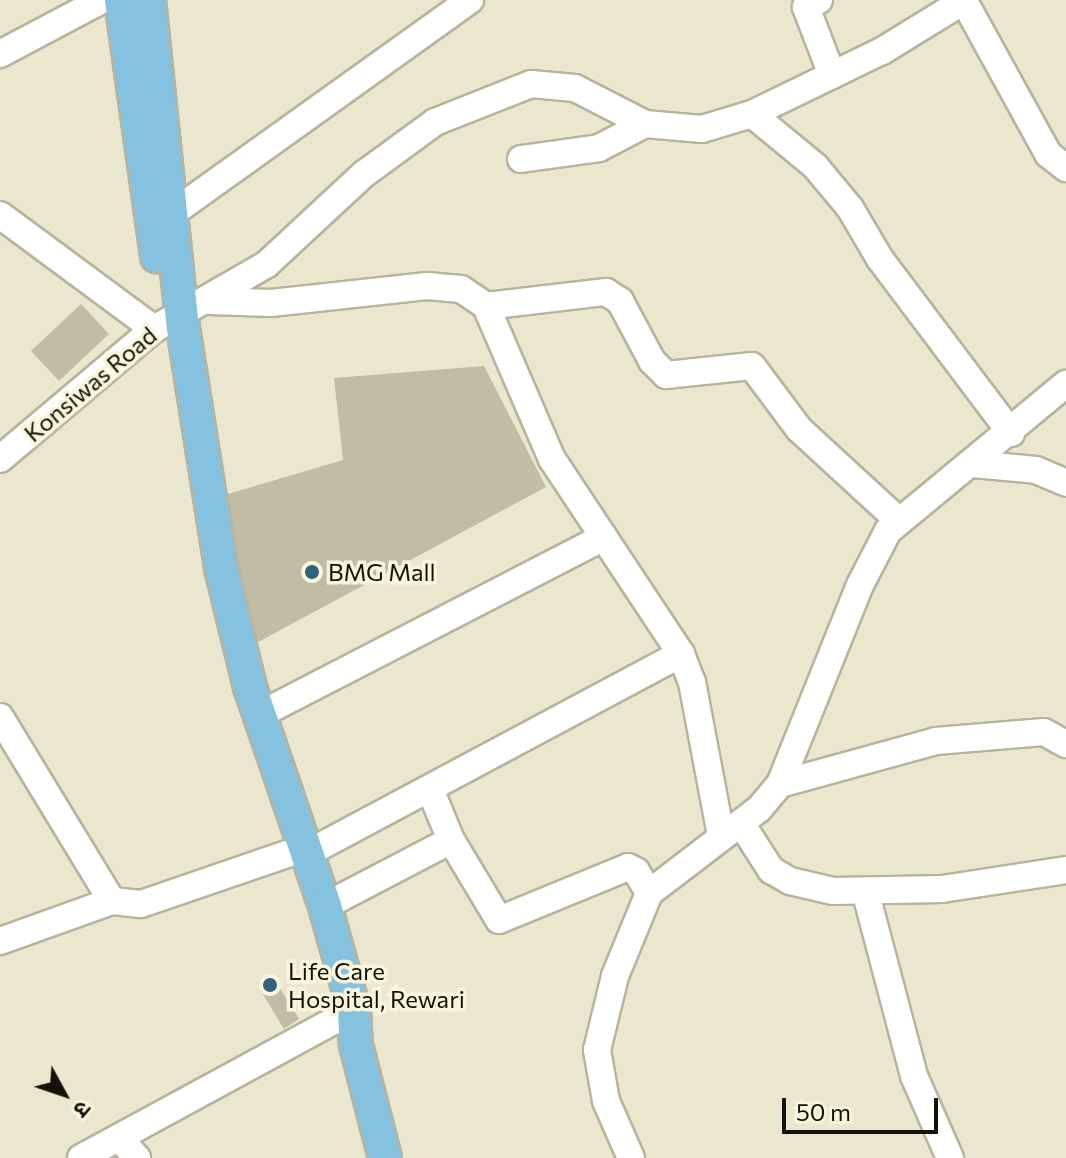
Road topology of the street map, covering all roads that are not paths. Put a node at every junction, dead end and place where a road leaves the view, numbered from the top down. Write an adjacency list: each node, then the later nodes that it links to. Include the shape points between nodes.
1 (102, 0): 8 (street)
2 (121, 0): 17 (main road)
3 (149, 0): 14 (main road)
4 (470, 0): 14 (street)
5 (819, 0): 9 (street, via 806,7)
6 (964, 0): 7 (street); 13 (street, via 1048,154)
7 (932, 8): 9 (street)
8 (0, 54)
9 (832, 75): 10 (street)
10 (752, 114): 11 (street, via 702,129); 19 (street, via 815,166 850,208 880,259)
11 (645, 124): 12 (street, via 599,148); 17 (street, Konsiwas Road, via 589,93 560,85 531,84 479,102 408,140 267,264)
12 (521, 159)
13 (1066, 168)
14 (174, 212): 17 (main road)
15 (0, 215): 17 (street)
16 (486, 306): 17 (street, via 461,289 427,286); 23 (street, via 606,292 620,301 652,361 666,375 752,366 799,429); 24 (street, via 552,459)
17 (178, 316): 20 (street, Konsiwas Road); 26 (main road, via 213,527); 34 (main road, via 204,583 228,683)
18 (1066, 384): 19 (street)
19 (1011, 433): 21 (street)
20 (2, 455)
21 (973, 464): 22 (street, via 1036,470); 23 (street)
22 (1066, 483)
23 (898, 520): 30 (street, via 868,566)
24 (604, 537): 25 (street); 26 (street)
25 (681, 654): 31 (street); 32 (street)
26 (259, 715): 34 (main road)
27 (0, 717): 29 (street)
28 (1066, 744): 30 (street, via 1044,732 936,741)
29 (8, 751): 38 (street)
30 (780, 784): 32 (street)
31 (430, 789): 33 (street); 34 (street)
32 (731, 829): 36 (street); 37 (street, via 780,876)
33 (451, 840): 36 (street, via 499,920 628,867); 39 (street)
34 (298, 854): 38 (street, via 141,904); 39 (main road); 41 (main road)
35 (1066, 870): 37 (street)
36 (649, 893): 45 (street, via 615,976 597,1050 606,1101)
37 (866, 894): 46 (street, via 914,1076)
38 (112, 901): 40 (street)
39 (325, 906): 41 (main road)
40 (0, 941)
41 (349, 1025): 42 (street); 44 (main road)
42 (129, 1149): 43 (street)
43 (81, 1158)
44 (385, 1158)
45 (631, 1158)
46 (950, 1158)

